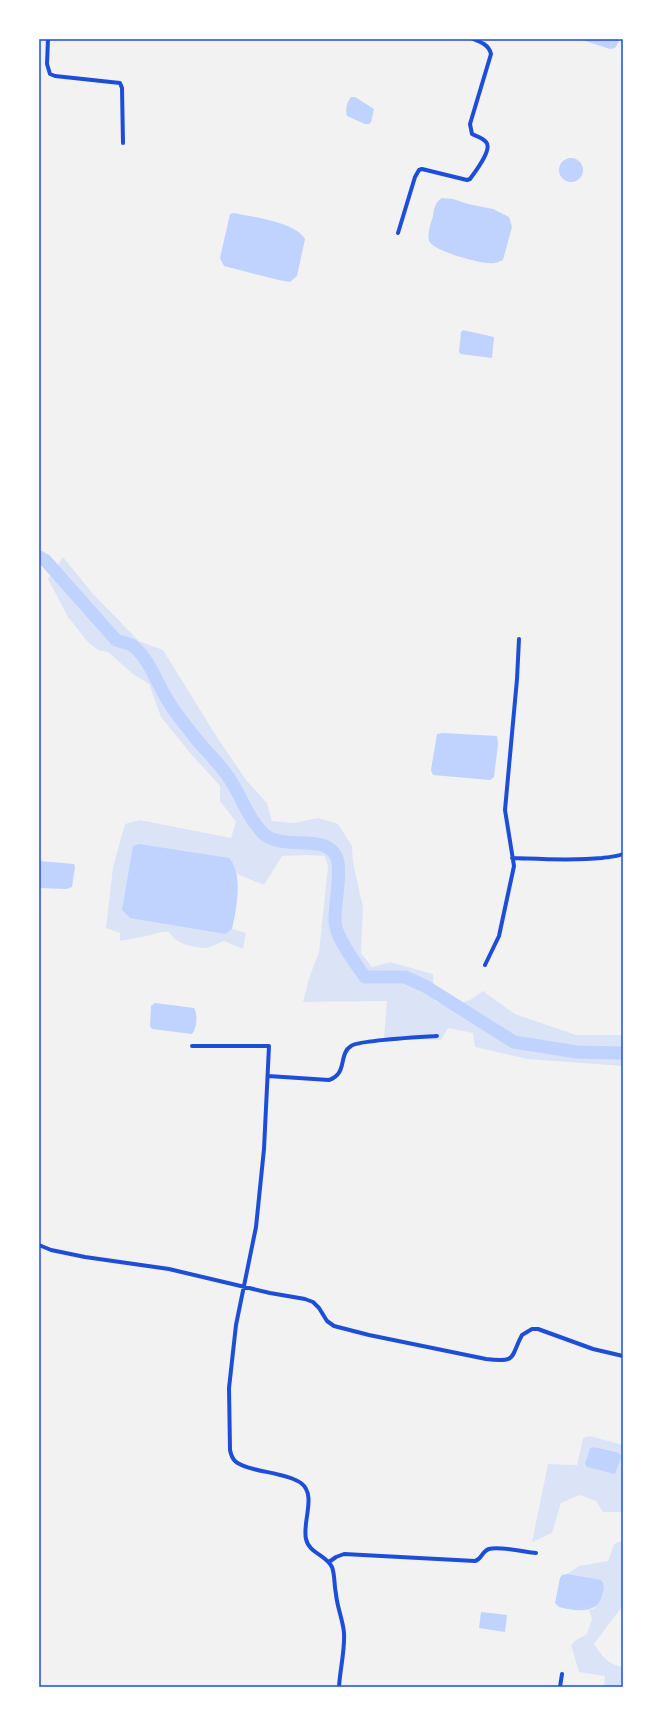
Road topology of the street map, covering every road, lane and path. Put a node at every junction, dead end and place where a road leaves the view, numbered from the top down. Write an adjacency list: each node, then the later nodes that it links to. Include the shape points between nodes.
1 (48, 39): 3 (street, via 47,64 50,74 120,83)
2 (473, 39): 4 (street, via 487,46 491,54 470,124 472,134 487,142 485,156 467,180 419,170 414,177)
3 (123, 143)
4 (398, 233)
5 (519, 639): 7 (street, via 505,810)
6 (623, 854): 7 (street, via 596,859)
7 (512, 858): 8 (street, via 514,866 499,936)
8 (485, 964)
9 (437, 1036): 11 (street, via 354,1044 347,1050 339,1074 328,1080)
10 (192, 1046): 11 (street, via 269,1046)
11 (268, 1076): 13 (street, via 256,1227)
12 (39, 1245): 13 (street, via 85,1257 194,1274)
13 (244, 1288): 14 (street, via 313,1302 334,1326 486,1359 499,1361 512,1357 522,1335 532,1329); 16 (street, via 236,1325 229,1388 232,1457 238,1464 301,1483 309,1498 306,1541)
14 (623, 1356)
15 (536, 1553): 16 (street, via 493,1548 485,1551 479,1560 475,1561 344,1554)
16 (328, 1562): 18 (street, via 333,1572 344,1633)
17 (562, 1674): 19 (street)
18 (339, 1687)
19 (560, 1687)

